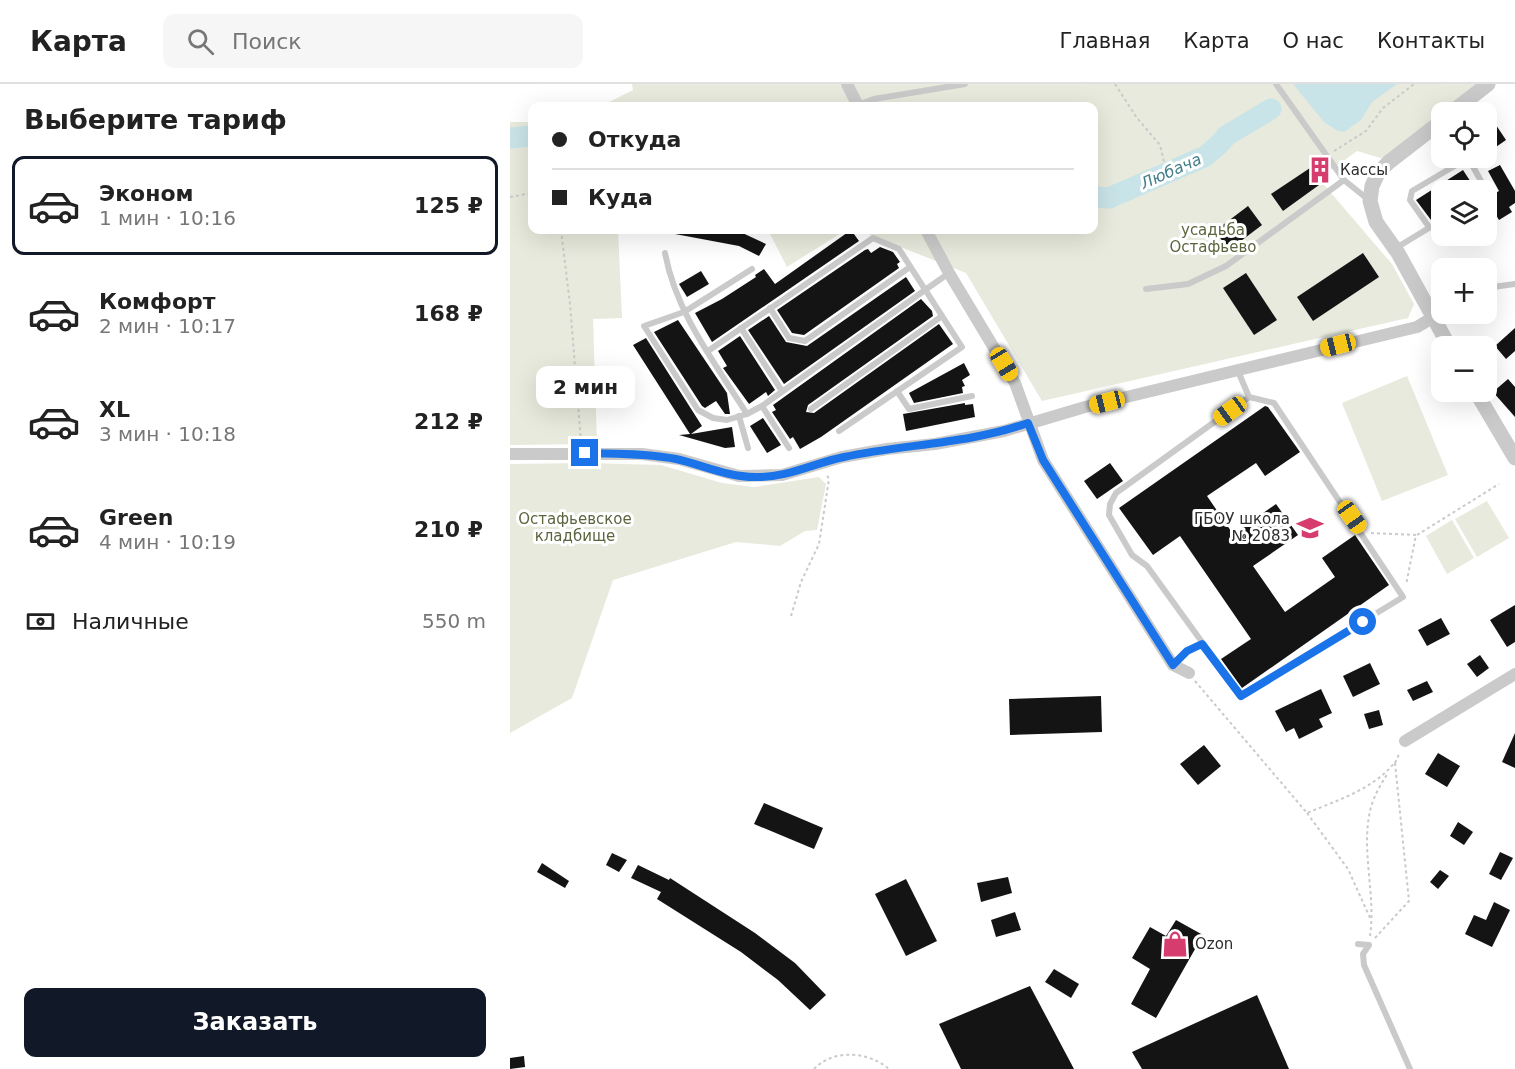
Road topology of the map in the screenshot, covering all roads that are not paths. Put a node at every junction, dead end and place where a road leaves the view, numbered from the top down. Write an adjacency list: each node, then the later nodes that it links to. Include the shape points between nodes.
1 (847, 84): 5 (street)
2 (965, 84): 6 (lane)
3 (1276, 84): 9 (lane)
4 (1488, 84): 7 (street)
5 (856, 102)
6 (867, 102)
7 (1465, 102)
8 (1431, 130): 13 (street, via 1378,173)
9 (1344, 180): 13 (lane); 23 (lane, via 1226,266 1188,284)
10 (1431, 180): 14 (lane, via 1413,191 1410,200)
11 (1431, 180): 12 (lane, via 1463,161 1472,163)
12 (1480, 180)
13 (1370, 201): 16 (street, via 1376,222)
14 (1429, 227): 16 (lane)
15 (928, 234): 20 (street)
16 (1395, 248): 27 (street)
17 (665, 253): 26 (lane, via 670,279)
18 (910, 267): 24 (lane); 25 (lane, via 899,249 873,238); 25 (lane, via 805,340 789,338)
19 (752, 269): 26 (lane)
20 (949, 273): 24 (lane); 42 (street, via 1015,382)
21 (1515, 284): 22 (lane)
22 (1497, 286)
23 (1146, 289)
24 (925, 290): 28 (lane); 33 (lane)
25 (770, 309): 30 (lane)
26 (684, 312): 31 (lane); 41 (lane, via 644,326 698,410 713,418 727,420)
27 (1431, 315)
28 (942, 316): 34 (lane, via 962,347); 39 (lane)
29 (1431, 322): 32 (street)
30 (741, 328): 31 (lane); 33 (lane)
31 (708, 351): 40 (lane)
32 (1238, 370): 36 (lane); 42 (street)
33 (782, 391): 38 (lane)
34 (897, 391): 35 (lane, via 909,409); 43 (lane)
35 (972, 396)
36 (1249, 397): 48 (lane, via 1116,493 1110,504 1109,515 1132,555 1147,566); 48 (lane, via 1274,403 1404,597 1241,696)
37 (1482, 402): 47 (street)
38 (762, 406): 40 (lane); 45 (lane)
39 (811, 409)
40 (747, 414): 41 (lane)
41 (739, 416): 44 (lane)
42 (1028, 423): 46 (street, via 935,444 842,457 768,477 724,474 662,456); 49 (street, via 1043,460)
43 (839, 431)
44 (748, 448)
45 (789, 448)
46 (510, 454)
47 (1515, 458)
48 (1202, 644): 49 (lane, via 1187,651)
49 (1173, 665): 50 (street)
50 (1189, 673)
51 (1515, 674): 52 (street)
52 (1405, 741)
53 (1359, 944): 54 (lane, via 1369,945 1364,965)
54 (1410, 1069)

